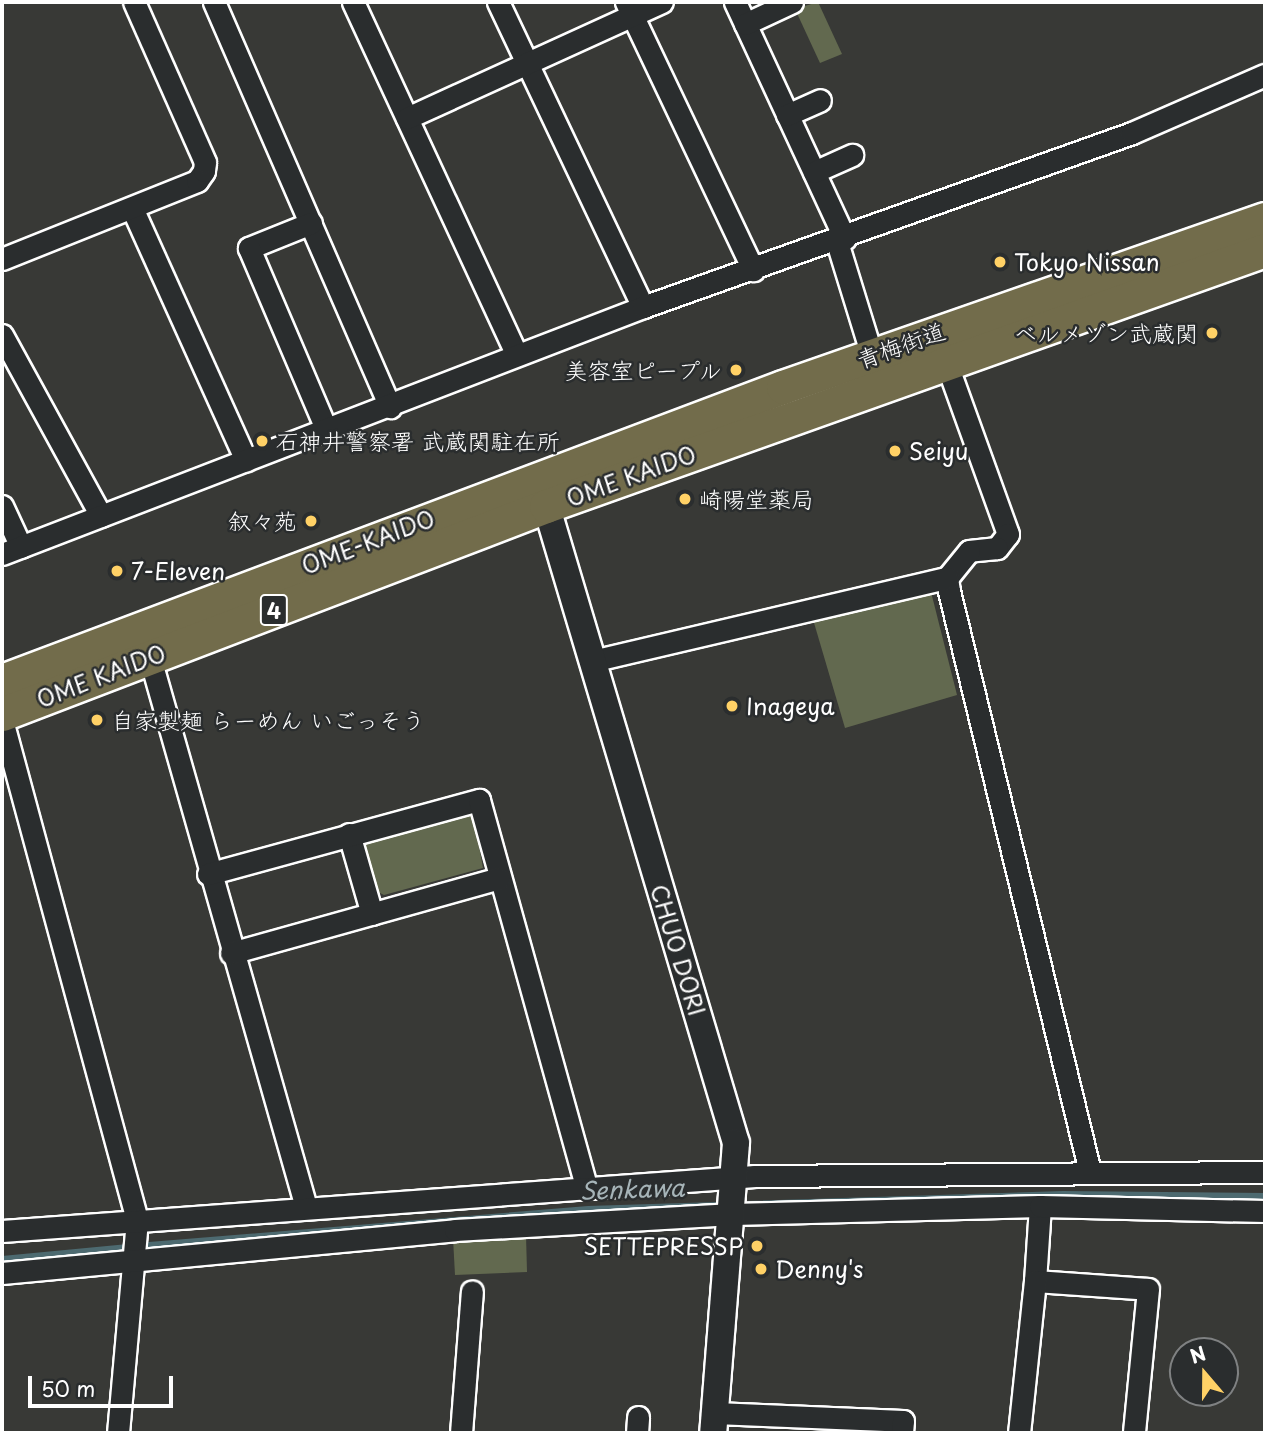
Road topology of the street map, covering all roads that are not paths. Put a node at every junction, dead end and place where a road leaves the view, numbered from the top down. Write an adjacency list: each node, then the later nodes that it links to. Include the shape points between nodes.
1 (134, 2): 17 (street, via 205,162 197,181)
2 (214, 2): 19 (street)
3 (353, 2): 14 (street)
4 (498, 2): 10 (street)
5 (662, 2): 8 (street)
6 (734, 2): 9 (street)
7 (792, 2): 9 (street)
8 (629, 8): 10 (street); 23 (street)
9 (745, 24): 13 (street)
10 (529, 64): 14 (street); 24 (street)
11 (1265, 75): 20 (street, via 1132,133)
12 (820, 100): 13 (street)
13 (787, 115): 16 (street)
14 (407, 118): 26 (street)
15 (852, 155): 16 (street)
16 (814, 172): 20 (street)
17 (132, 208): 22 (street); 31 (street)
18 (1265, 219): 27 (main road, 青梅街道 / 4)
19 (311, 223): 29 (street); 30 (street, via 249,248)
20 (841, 241): 23 (street); 27 (street)
21 (1265, 250): 28 (main road, OME KAIDO / 4)
22 (2, 260)
23 (753, 270): 24 (street)
24 (643, 307): 26 (street)
25 (2, 335): 35 (street)
26 (517, 355): 29 (street)
27 (872, 356): 32 (main road, 青梅街道 / 4)
28 (946, 362): 32 (main road, OME KAIDO / 4); 37 (street, via 1008,534 998,548 969,551)
29 (390, 407): 30 (street)
30 (327, 431): 31 (street)
31 (246, 460): 35 (street)
32 (606, 469): 33 (main road, 青梅街道 / 4)
33 (542, 492): 38 (main road, OME KAIDO / 4); 39 (street, CHUO DORI); 40 (main road, OME-KAIDO / 4)
34 (2, 506): 36 (street)
35 (101, 516): 36 (street)
36 (12, 551)
37 (947, 578): 39 (street); 48 (street)
38 (150, 657): 41 (main road, OME KAIDO / 4); 44 (street)
39 (592, 661): 51 (street, CHUO DORI, via 731,1124)
40 (2, 681)
41 (2, 714)
42 (2, 720): 55 (street)
43 (349, 834): 44 (street); 45 (street, via 479,800); 46 (street)
44 (208, 874): 47 (street)
45 (499, 878): 46 (street); 50 (street)
46 (372, 914): 47 (street)
47 (231, 953): 53 (street)
48 (1090, 1172): 49 (street); 51 (street)
49 (1265, 1172)
50 (586, 1185): 51 (street); 53 (street)
51 (734, 1197): 52 (street); 57 (street); 61 (street, CHUO DORI)
52 (1040, 1206): 54 (street); 59 (street)
53 (306, 1207): 55 (street)
54 (1265, 1211)
55 (137, 1220): 56 (street); 57 (street)
56 (2, 1231)
57 (136, 1251): 58 (street); 62 (street)
58 (2, 1273)
59 (1035, 1281): 65 (street); 66 (street, via 1149,1289)
60 (472, 1291): 63 (street)
61 (714, 1423): 64 (street, via 903,1421)
62 (118, 1433)
63 (461, 1433)
64 (902, 1433)
65 (1019, 1433)
66 (1134, 1433)

